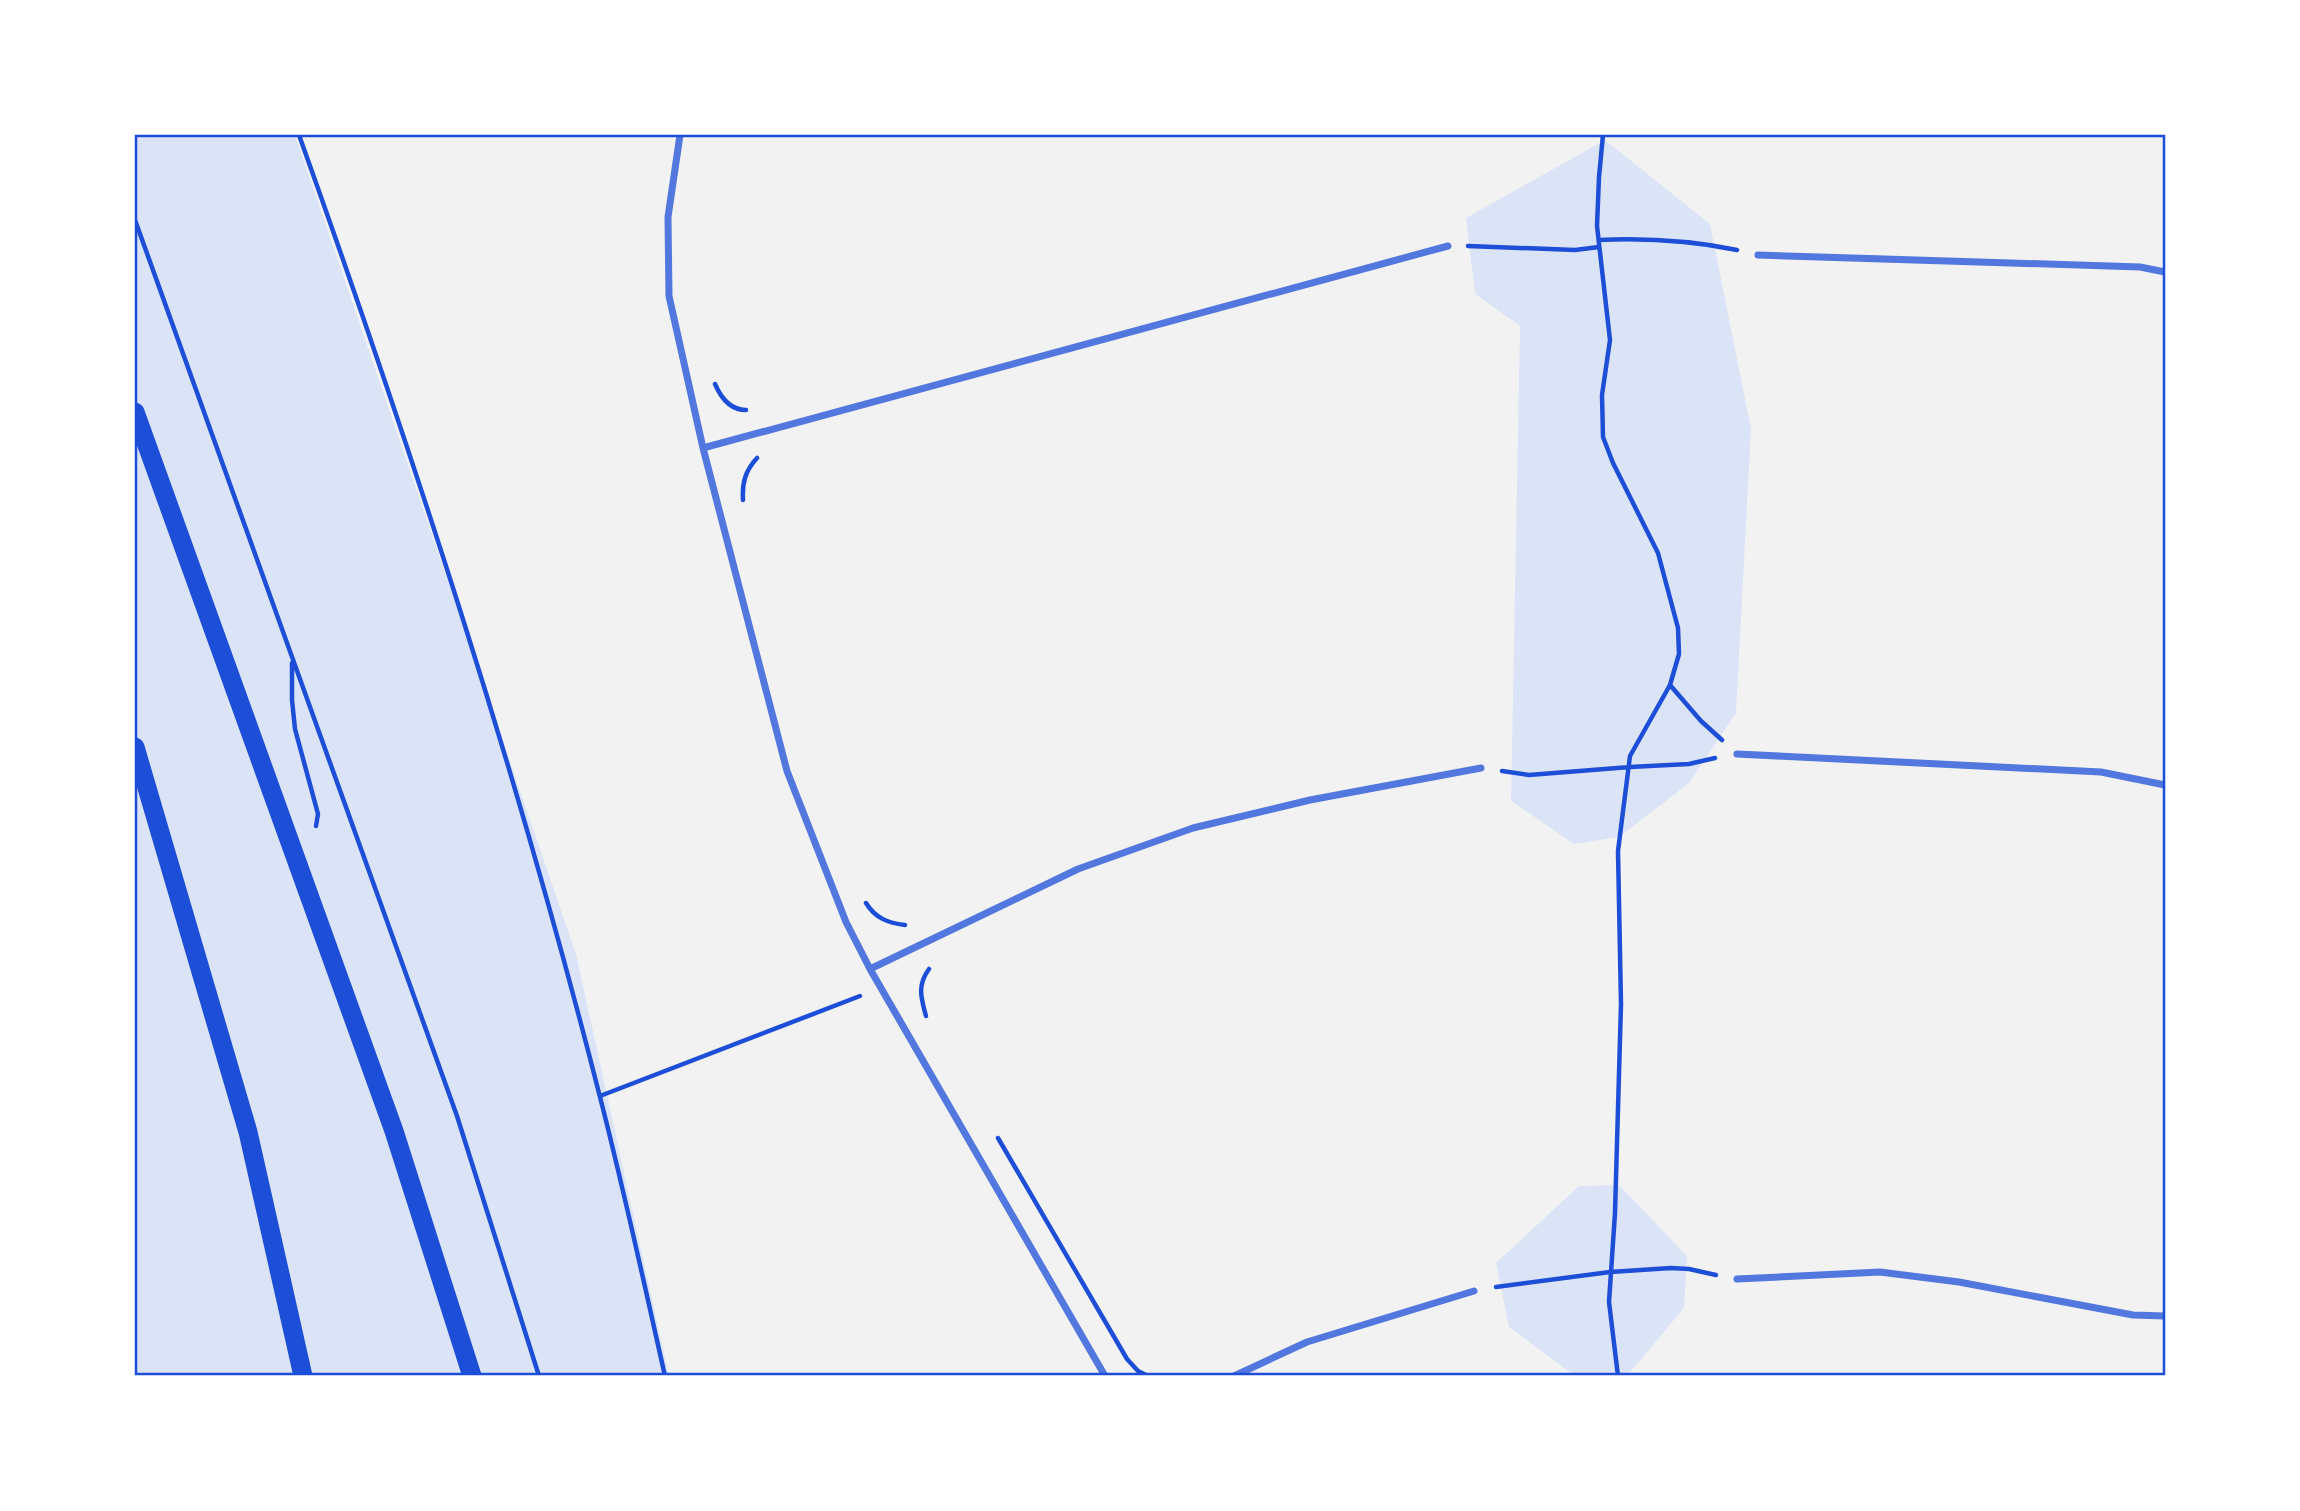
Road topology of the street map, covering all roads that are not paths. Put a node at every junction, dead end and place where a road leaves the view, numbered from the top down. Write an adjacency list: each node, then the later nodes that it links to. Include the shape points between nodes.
1 (680, 135): 6 (street, via 668,217 669,296)
2 (1448, 246): 6 (street)
3 (1758, 255): 4 (street, via 2140,267)
4 (2165, 272)
5 (135, 412): 16 (highway, via 394,1131)
6 (703, 448): 11 (street, via 787,771 846,922)
7 (135, 747): 15 (highway, via 248,1132)
8 (1737, 754): 10 (street, via 2101,772)
9 (1481, 768): 11 (street, via 1310,800 1193,828 1078,869)
10 (2165, 785)
11 (870, 969): 17 (street)
12 (1737, 1279): 14 (street, via 1880,1272 2133,1315)
13 (1474, 1291): 18 (street, via 1307,1342)
14 (2165, 1316)
15 (303, 1376)
16 (472, 1376)
17 (1105, 1376)
18 (1234, 1376)

